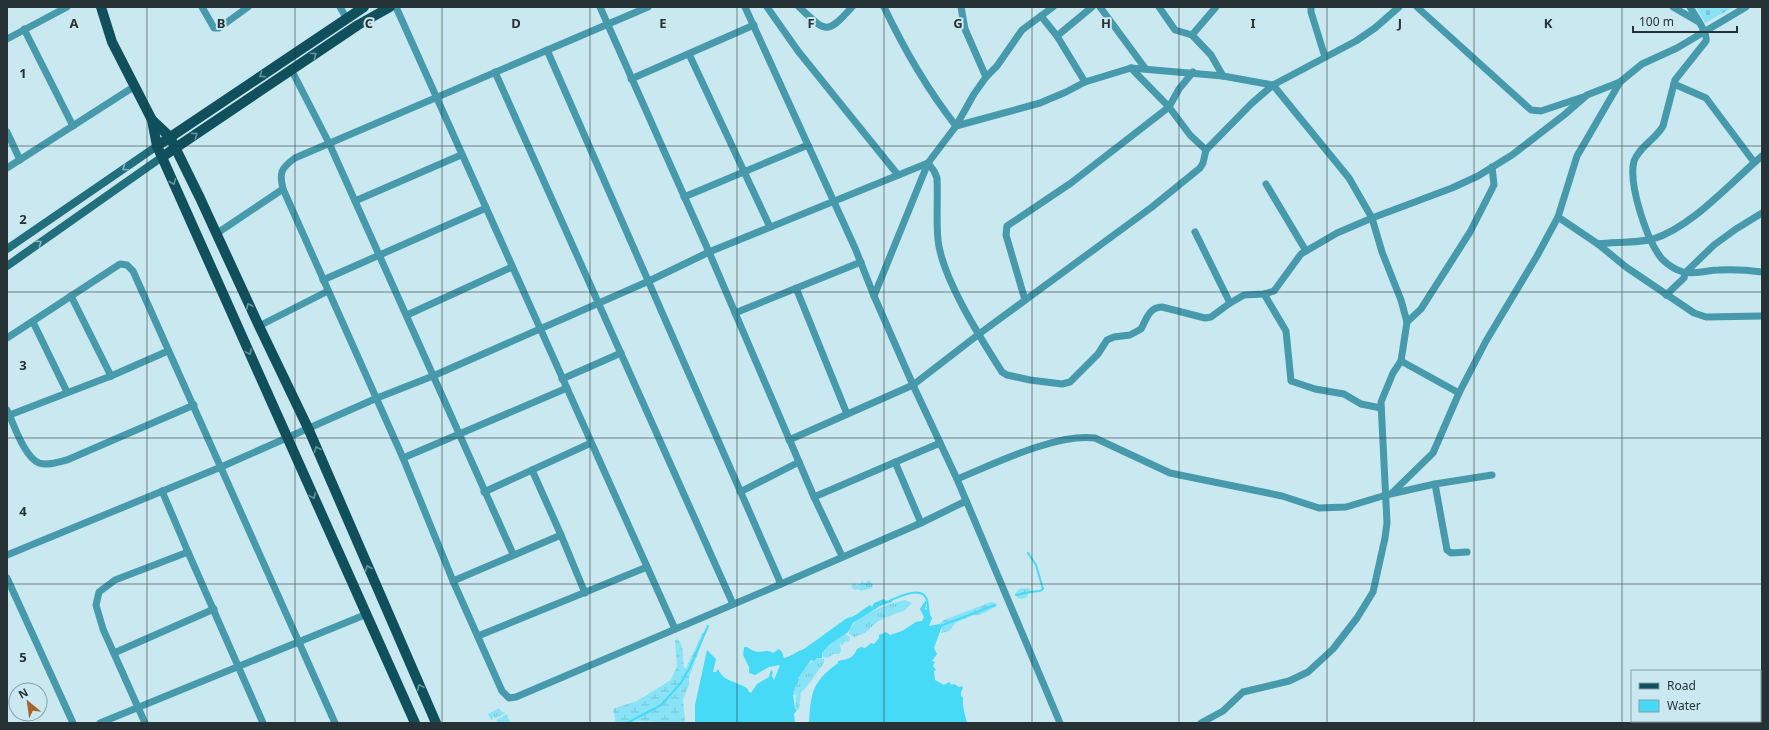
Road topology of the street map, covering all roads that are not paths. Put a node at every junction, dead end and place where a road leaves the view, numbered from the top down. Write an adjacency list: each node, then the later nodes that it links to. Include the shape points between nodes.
1 (67, 7): 33 (street)
2 (101, 7): 53 (main road, via 112,42)
3 (202, 7): 4 (street, via 214,28 219,28)
4 (248, 7)
5 (340, 7): 29 (street)
6 (364, 7): 29 (main road)
7 (390, 7): 43 (main road, one-way to 7, via 358,25)
8 (396, 7): 55 (street)
9 (600, 7): 31 (street)
10 (648, 7): 31 (street)
11 (745, 7): 32 (street)
12 (767, 7): 76 (street, via 798,51)
13 (799, 7): 14 (street, via 821,27 826,28 837,23)
14 (852, 7)
15 (884, 7): 59 (street, via 929,90)
16 (962, 7): 46 (street, via 965,29)
17 (1053, 7): 28 (street)
18 (1092, 7): 36 (street)
19 (1100, 7): 42 (street)
20 (1159, 7): 35 (street, via 1175,30)
21 (1216, 7): 35 (street)
22 (1312, 7): 40 (street, via 1311,12)
23 (1399, 7): 40 (street, via 1369,32)
24 (1417, 7): 54 (street, via 1530,110 1541,111)
25 (1673, 7): 30 (street)
26 (1690, 7): 30 (street)
27 (1746, 7): 34 (street)
28 (1041, 16): 36 (street); 46 (street, via 1022,30 997,66)
29 (347, 19): 61 (main road, one-way to 61)
30 (1698, 22): 34 (street)
31 (607, 24): 38 (street); 48 (street)
32 (754, 26): 39 (street); 63 (street)
33 (24, 29): 37 (street); 58 (street)
34 (1705, 32): 50 (street, via 1678,48 1642,64); 51 (street, via 1706,41 1677,76)
35 (1192, 35): 47 (street, via 1211,55)
36 (1057, 36): 49 (street)
37 (7, 39)
38 (547, 50): 44 (street); 101 (street)
39 (689, 54): 48 (street); 75 (street)
40 (1325, 57): 52 (street)
41 (1130, 68): 42 (street); 49 (street); 56 (street)
42 (1145, 68): 45 (street)
43 (292, 71): 62 (street); 65 (main road, one-way to 43)
44 (496, 72): 55 (street); 109 (street)
45 (1193, 72): 47 (street); 56 (street)
46 (986, 76): 59 (street)
47 (1223, 76): 52 (street)
48 (631, 79): 79 (street)
49 (1085, 82): 59 (street, via 1040,103)
50 (1620, 82): 54 (street); 84 (street, via 1577,156)
51 (1674, 84): 71 (street, via 1706,98); 89 (street, via 1663,126 1638,154 1633,170 1637,201)
52 (1273, 85): 66 (street); 85 (street, via 1345,172)
53 (135, 86): 57 (main road); 58 (street)
54 (1587, 95): 73 (street, via 1532,140)
55 (436, 98): 62 (street); 67 (street)
56 (1169, 107): 66 (street); 108 (street, via 1071,183 1007,226 1006,236)
57 (152, 120): 61 (main road); 64 (main road)
58 (73, 126): 70 (street)
59 (956, 126): 72 (street)
60 (7, 132): 70 (street)
61 (170, 137): 64 (main road); 65 (main road)
62 (329, 143): 78 (street, via 289,162 280,177); 80 (street)
63 (808, 145): 75 (street); 81 (street)
64 (157, 146): 69 (main road); 91 (street, one-way to 91)
65 (176, 148): 69 (main road); 88 (main road)
66 (1206, 150): 108 (street, via 1200,168 1152,207)
67 (462, 155): 80 (street); 82 (street)
68 (1762, 156): 71 (street)
69 (162, 157): 96 (street, one-way to 69); 137 (main road, one-way to 137)
70 (20, 160): 74 (street)
71 (1754, 162): 89 (street, via 1696,215 1672,231)
72 (928, 163): 76 (street); 107 (street); 118 (street, via 937,178 940,253 954,288)
73 (1492, 167): 85 (street, via 1465,183); 115 (street, via 1494,185 1473,226 1421,309)
74 (7, 168)
75 (745, 171): 79 (street); 86 (street)
76 (898, 175): 81 (street)
77 (1266, 184): 92 (street)
78 (283, 189): 88 (street); 100 (street)
79 (684, 197): 93 (street)
80 (355, 201): 94 (street)
81 (833, 201): 86 (street); 95 (street)
82 (486, 208): 94 (street); 97 (street)
83 (1762, 213): 98 (street, via 1714,245)
84 (1558, 217): 90 (street); 129 (street, via 1486,341)
85 (1372, 218): 92 (street, via 1337,233); 115 (street)
86 (770, 227): 93 (street)
87 (1195, 232): 110 (street)
88 (216, 234): 116 (main road, one-way to 88)
89 (1652, 240): 90 (street); 98 (street, via 1663,259)
90 (1598, 244): 105 (street)
91 (7, 249)
92 (1306, 251): 104 (street, via 1274,291)
93 (709, 252): 101 (street); 111 (street)
94 (380, 255): 100 (street); 112 (street)
95 (861, 262): 102 (street); 107 (street)
96 (7, 266)
97 (512, 267): 112 (street); 117 (street)
98 (1685, 272): 99 (street); 105 (street, via 1684,278)
99 (1762, 272)
100 (323, 280): 103 (street)
101 (649, 281): 109 (street); 151 (street)
102 (796, 288): 111 (street); 134 (street)
103 (328, 291): 116 (street); 130 (street)
104 (1264, 294): 110 (street, via 1244,295); 132 (street, via 1286,331 1291,381 1344,394 1361,404)
105 (1666, 295): 113 (street, via 1694,313 1706,317)
106 (71, 296): 114 (street); 120 (street, via 120,264 127,264 133,271); 123 (street)
107 (874, 296): 126 (street)
108 (1025, 300): 118 (street)
109 (598, 303): 117 (street); 121 (street)
110 (1230, 303): 118 (street, via 1211,317 1205,318 1157,307 1148,314 1141,330 1130,335 1110,338 1079,375 1062,384 1030,380 1002,372)
111 (735, 313): 138 (street)
112 (407, 314): 124 (street)
113 (1762, 316)
114 (33, 322): 119 (street); 128 (street)
115 (1407, 322): 122 (street)
116 (259, 326): 135 (main road)
117 (540, 328): 124 (street); 125 (street)
118 (979, 334): 126 (street)
119 (7, 338)
120 (168, 351): 123 (street); 131 (street)
121 (621, 353): 125 (street); 167 (street)
122 (1401, 361): 129 (street); 132 (street, via 1382,396)
123 (111, 376): 128 (street)
124 (433, 376): 130 (street); 136 (street)
125 (562, 379): 127 (street)
126 (913, 385): 134 (street); 140 (street)
127 (566, 388): 136 (street); 139 (street)
128 (67, 392): 133 (street)
129 (1460, 393): 152 (street, via 1433,452)
130 (377, 398): 135 (street); 141 (street)
131 (194, 405): 133 (street, via 67,460 48,464 39,463 26,451); 144 (street)
132 (1381, 408): 152 (street)
133 (8, 414)
134 (847, 414): 138 (street)
135 (308, 428): 137 (street); 172 (main road, one-way to 135)
136 (459, 433): 141 (street); 150 (street)
137 (287, 437): 144 (street); 169 (main road, one-way to 169)
138 (789, 440): 142 (street)
139 (591, 443): 145 (street); 162 (street)
140 (940, 443): 143 (street); 147 (street)
141 (403, 458): 164 (street)
142 (799, 462): 151 (street); 153 (street)
143 (895, 462): 153 (street); 155 (street)
144 (221, 467): 149 (street); 173 (street)
145 (532, 470): 150 (street); 156 (street)
146 (1492, 475): 148 (street)
147 (957, 480): 152 (street, via 1050,442 1086,437 1094,438 1170,473 1282,496 1319,508 1352,505); 154 (street)
148 (1435, 484): 152 (street); 158 (street, via 1447,550 1451,553)
149 (162, 491): 157 (street); 160 (street)
150 (484, 492): 159 (street)
151 (740, 492): 165 (street)
152 (1388, 494): 186 (street, via 1385,538 1373,592 1357,618 1333,648 1308,672 1289,681 1243,692 1223,711)
153 (814, 497): 161 (street)
154 (966, 501): 155 (street); 185 (street)
155 (921, 522): 161 (street)
156 (562, 535): 159 (street); 166 (street)
157 (188, 552): 168 (street); 175 (street, via 115,580 99,592 96,605)
158 (1466, 552)
159 (513, 554): 164 (street)
160 (7, 555)
161 (842, 556): 165 (street)
162 (647, 567): 166 (street); 170 (street)
163 (7, 578): 178 (street)
164 (454, 581): 171 (street)
165 (782, 584): 167 (street)
166 (585, 593): 171 (street)
167 (733, 604): 170 (street)
168 (214, 609): 175 (street); 176 (street)
169 (367, 614): 173 (street); 174 (main road)
170 (675, 629): 171 (street, via 509,698 502,691)
171 (478, 636)
172 (398, 638): 174 (main road); 184 (main road, one-way to 172)
173 (298, 642): 176 (street); 182 (street)
174 (381, 645): 183 (main road)
175 (114, 653): 177 (street)
176 (239, 665): 177 (street); 181 (street)
177 (139, 707): 179 (street); 180 (street)
178 (73, 723)
179 (100, 723)
180 (146, 723)
181 (263, 723)
182 (335, 723)
183 (415, 723)
184 (436, 723)
185 (1060, 723)
186 (1201, 723)

